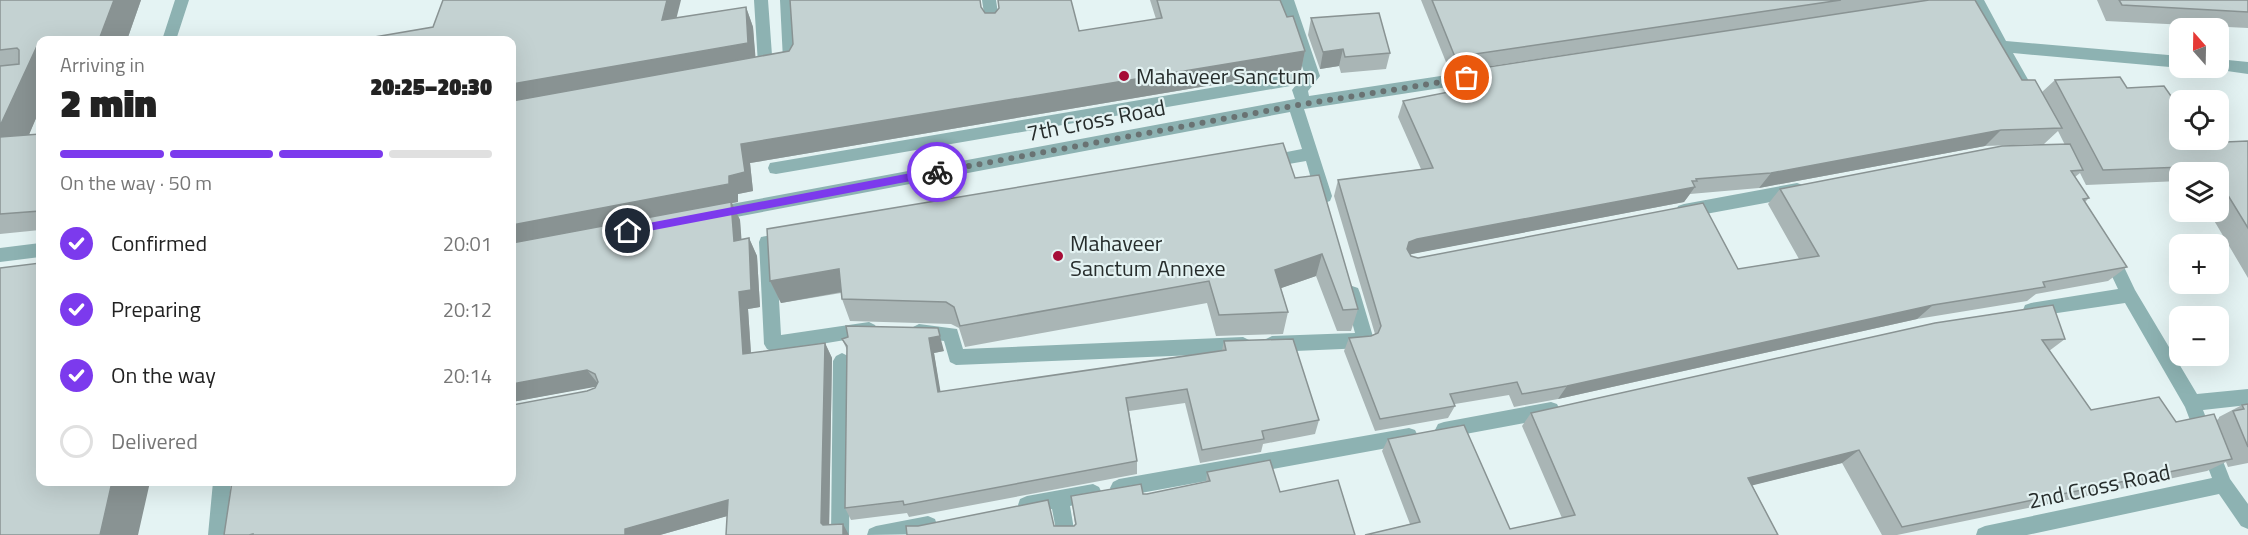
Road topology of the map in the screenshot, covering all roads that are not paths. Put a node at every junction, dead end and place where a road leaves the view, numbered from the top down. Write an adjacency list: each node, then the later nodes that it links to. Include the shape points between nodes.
1 (182, 0): 8 (street)
2 (761, 0): 13 (street)
3 (787, 0): 13 (street, via 791,64)
4 (989, 0): 7 (street)
5 (1287, 0): 16 (street)
6 (1973, 1): 9 (street)
7 (993, 27)
8 (171, 36)
9 (2003, 46): 10 (street); 17 (street)
10 (2169, 61)
11 (2229, 66): 12 (street)
12 (2248, 68)
13 (766, 69): 14 (street)
14 (743, 73)
15 (1491, 74): 18 (street, 7th Cross Road)
16 (1313, 76): 18 (street, via 1300,90); 21 (street)
17 (2031, 99)
18 (1299, 105): 19 (street); 25 (street, 7th Cross Road)
19 (1312, 154): 20 (street); 23 (street)
20 (1252, 164)
21 (776, 168)
22 (1810, 187): 24 (street)
23 (1327, 209)
24 (1669, 214)
25 (698, 217)
26 (2099, 234): 31 (street)
27 (802, 237): 33 (street, via 767,242 773,344 858,330)
28 (36, 250): 29 (street)
29 (0, 255)
30 (1346, 274): 34 (street, via 1365,340 956,357 951,334)
31 (2129, 295): 32 (street); 37 (street)
32 (2011, 313)
33 (882, 331)
34 (905, 332)
35 (842, 361): 46 (street)
36 (2248, 397): 37 (street)
37 (2192, 403): 39 (street)
38 (1569, 406): 41 (street)
39 (2223, 484): 43 (street); 49 (street, 2nd Cross Road)
40 (222, 486): 45 (street)
41 (1060, 499): 42 (street); 48 (street)
42 (1014, 508)
43 (2248, 520)
44 (945, 521): 47 (street)
45 (217, 535)
46 (840, 535)
47 (876, 535)
48 (1066, 535)
49 (1985, 535)

